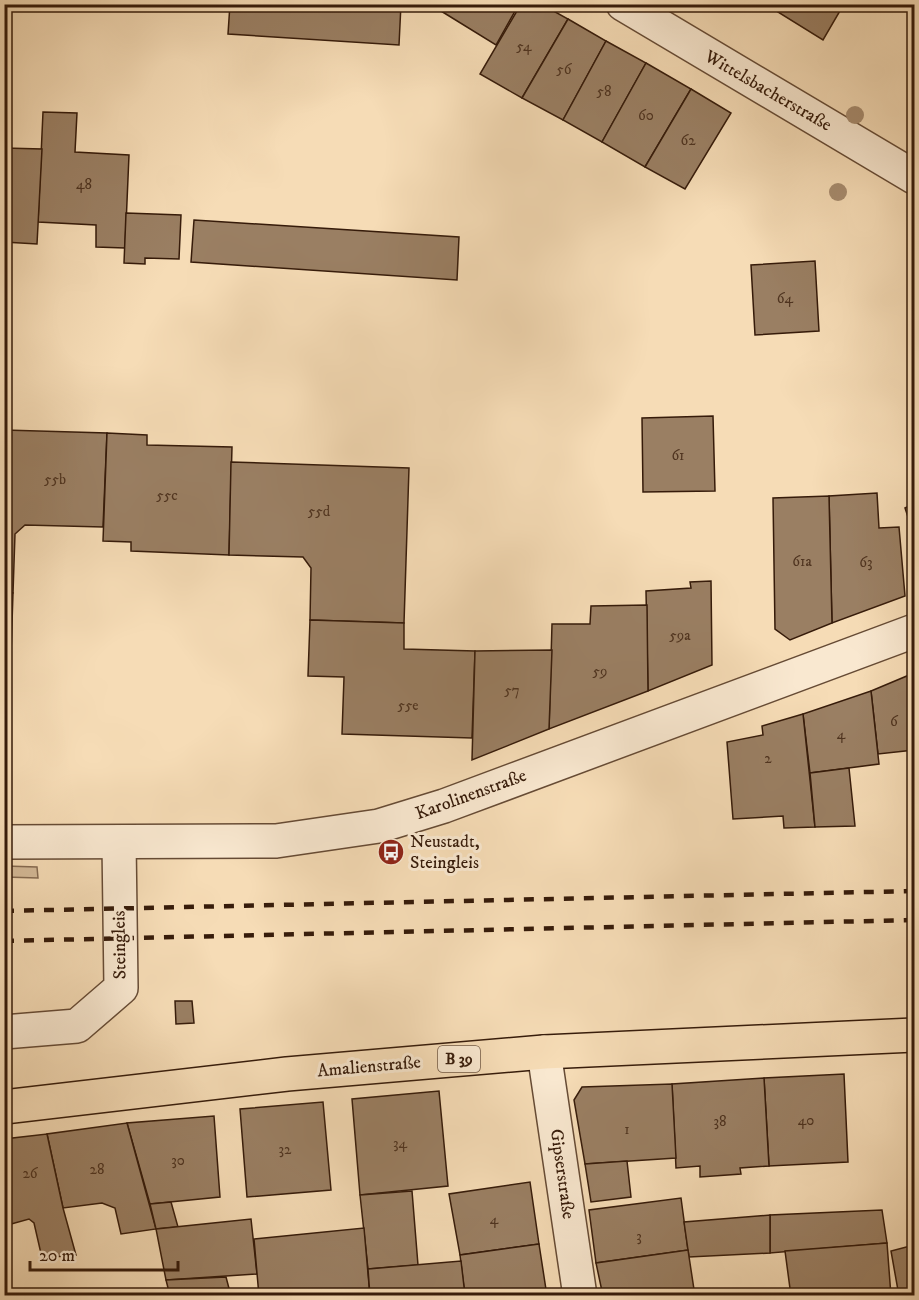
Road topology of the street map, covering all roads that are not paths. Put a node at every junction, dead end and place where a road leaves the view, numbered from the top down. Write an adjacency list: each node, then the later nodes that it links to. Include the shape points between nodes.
1 (623, 4): 2 (street, Wittelsbacherstraße)
2 (915, 177)
3 (915, 631): 5 (street, Karolinenstraße, via 444,806 379,826 276,841)
4 (4, 842): 5 (street, Karolinenstraße)
5 (119, 842): 6 (street, Steingleis, via 121,988 77,1026)
6 (4, 1032)
7 (915, 1035): 8 (main road, Amalienstraße / B 39)
8 (544, 1052): 9 (main road, Amalienstraße / B 39, via 287,1074); 10 (street, Gipserstraße)
9 (4, 1107)
10 (580, 1296)

